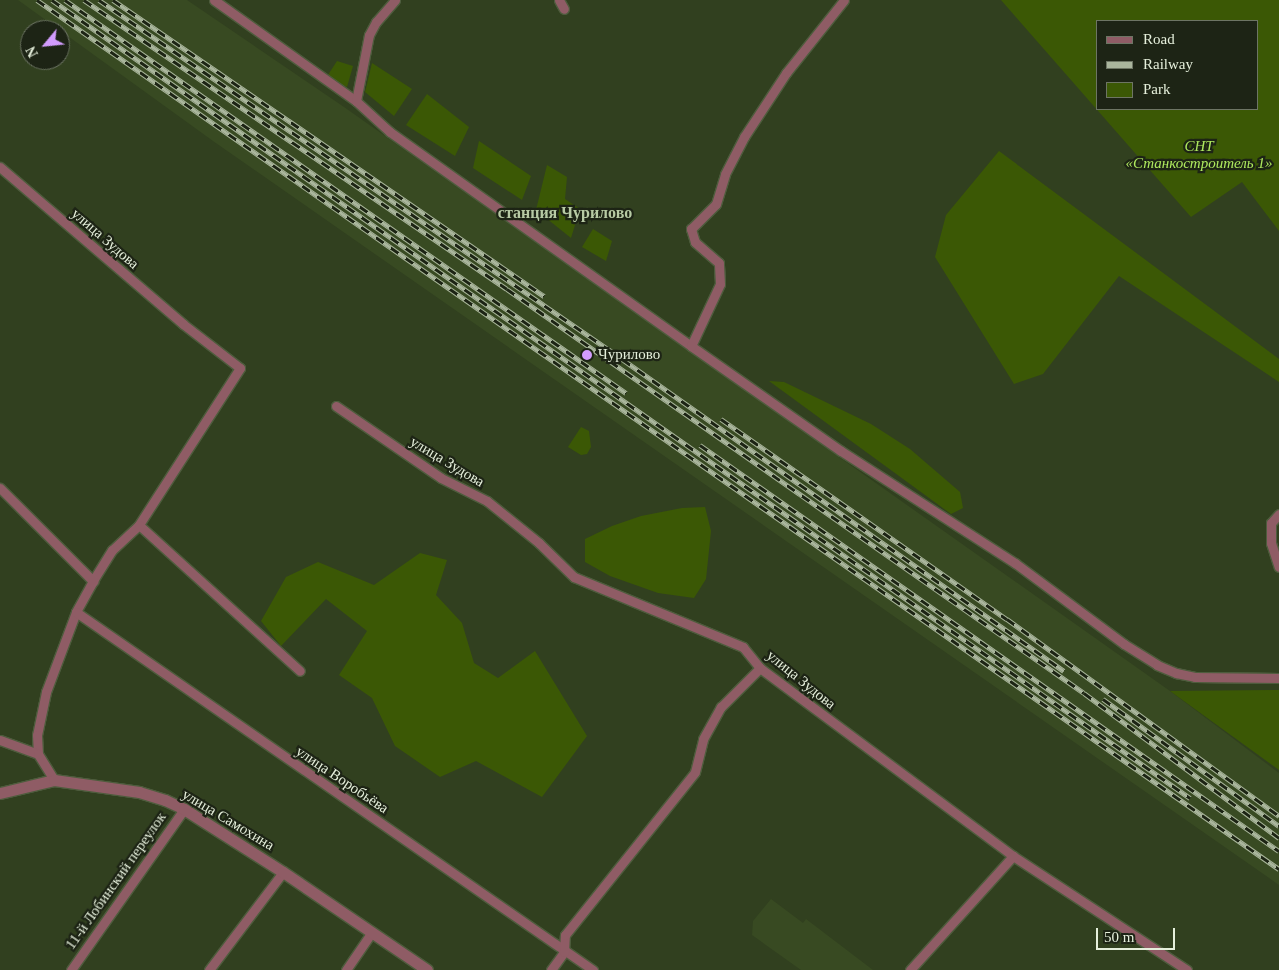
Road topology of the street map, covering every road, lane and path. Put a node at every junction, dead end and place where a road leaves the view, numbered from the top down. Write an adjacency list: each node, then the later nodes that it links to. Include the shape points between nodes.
1 (214, 0): 6 (street)
2 (395, 0): 6 (street, via 369,35)
3 (559, 0): 5 (street)
4 (844, 0): 8 (street, via 786,73 724,174 716,204 691,229 695,242 720,263 720,284)
5 (564, 9)
6 (356, 101): 8 (street, via 390,132)
7 (0, 167): 12 (street, улица Зудова, via 183,324 240,368)
8 (691, 346): 18 (street, via 841,450 1015,563 1124,644 1157,664 1195,677)
9 (336, 406): 16 (street, улица Зудова, via 441,478 487,501 539,543 574,577 743,647)
10 (0, 488): 14 (street)
11 (1279, 514): 13 (street, via 1271,523 1271,543)
12 (139, 525): 14 (street, via 112,550); 17 (street)
13 (1279, 567)
14 (93, 581): 15 (street)
15 (76, 612): 20 (street, via 46,692 37,735); 27 (street, улица Воробьёва, via 492,898)
16 (760, 668): 24 (street, улица Зудова); 27 (street, via 721,707 703,739 695,772 565,936)
17 (300, 671)
18 (1279, 678)
19 (0, 740): 20 (street)
20 (38, 754): 21 (street)
21 (54, 780): 22 (street); 23 (street, улица Самохина, via 139,792)
22 (0, 793)
23 (184, 809): 25 (street, улица Самохина); 28 (street, 11-й Лобинский переулок)
24 (1013, 856): 34 (street); 35 (street, улица Зудова)
25 (284, 872): 26 (street, улица Самохина); 29 (street)
26 (372, 932): 30 (street); 31 (street, улица Самохина)
27 (564, 952): 32 (street); 33 (street, улица Воробьёва)
28 (72, 970)
29 (209, 970)
30 (346, 970)
31 (427, 970)
32 (551, 970)
33 (593, 970)
34 (910, 970)
35 (1187, 970)

